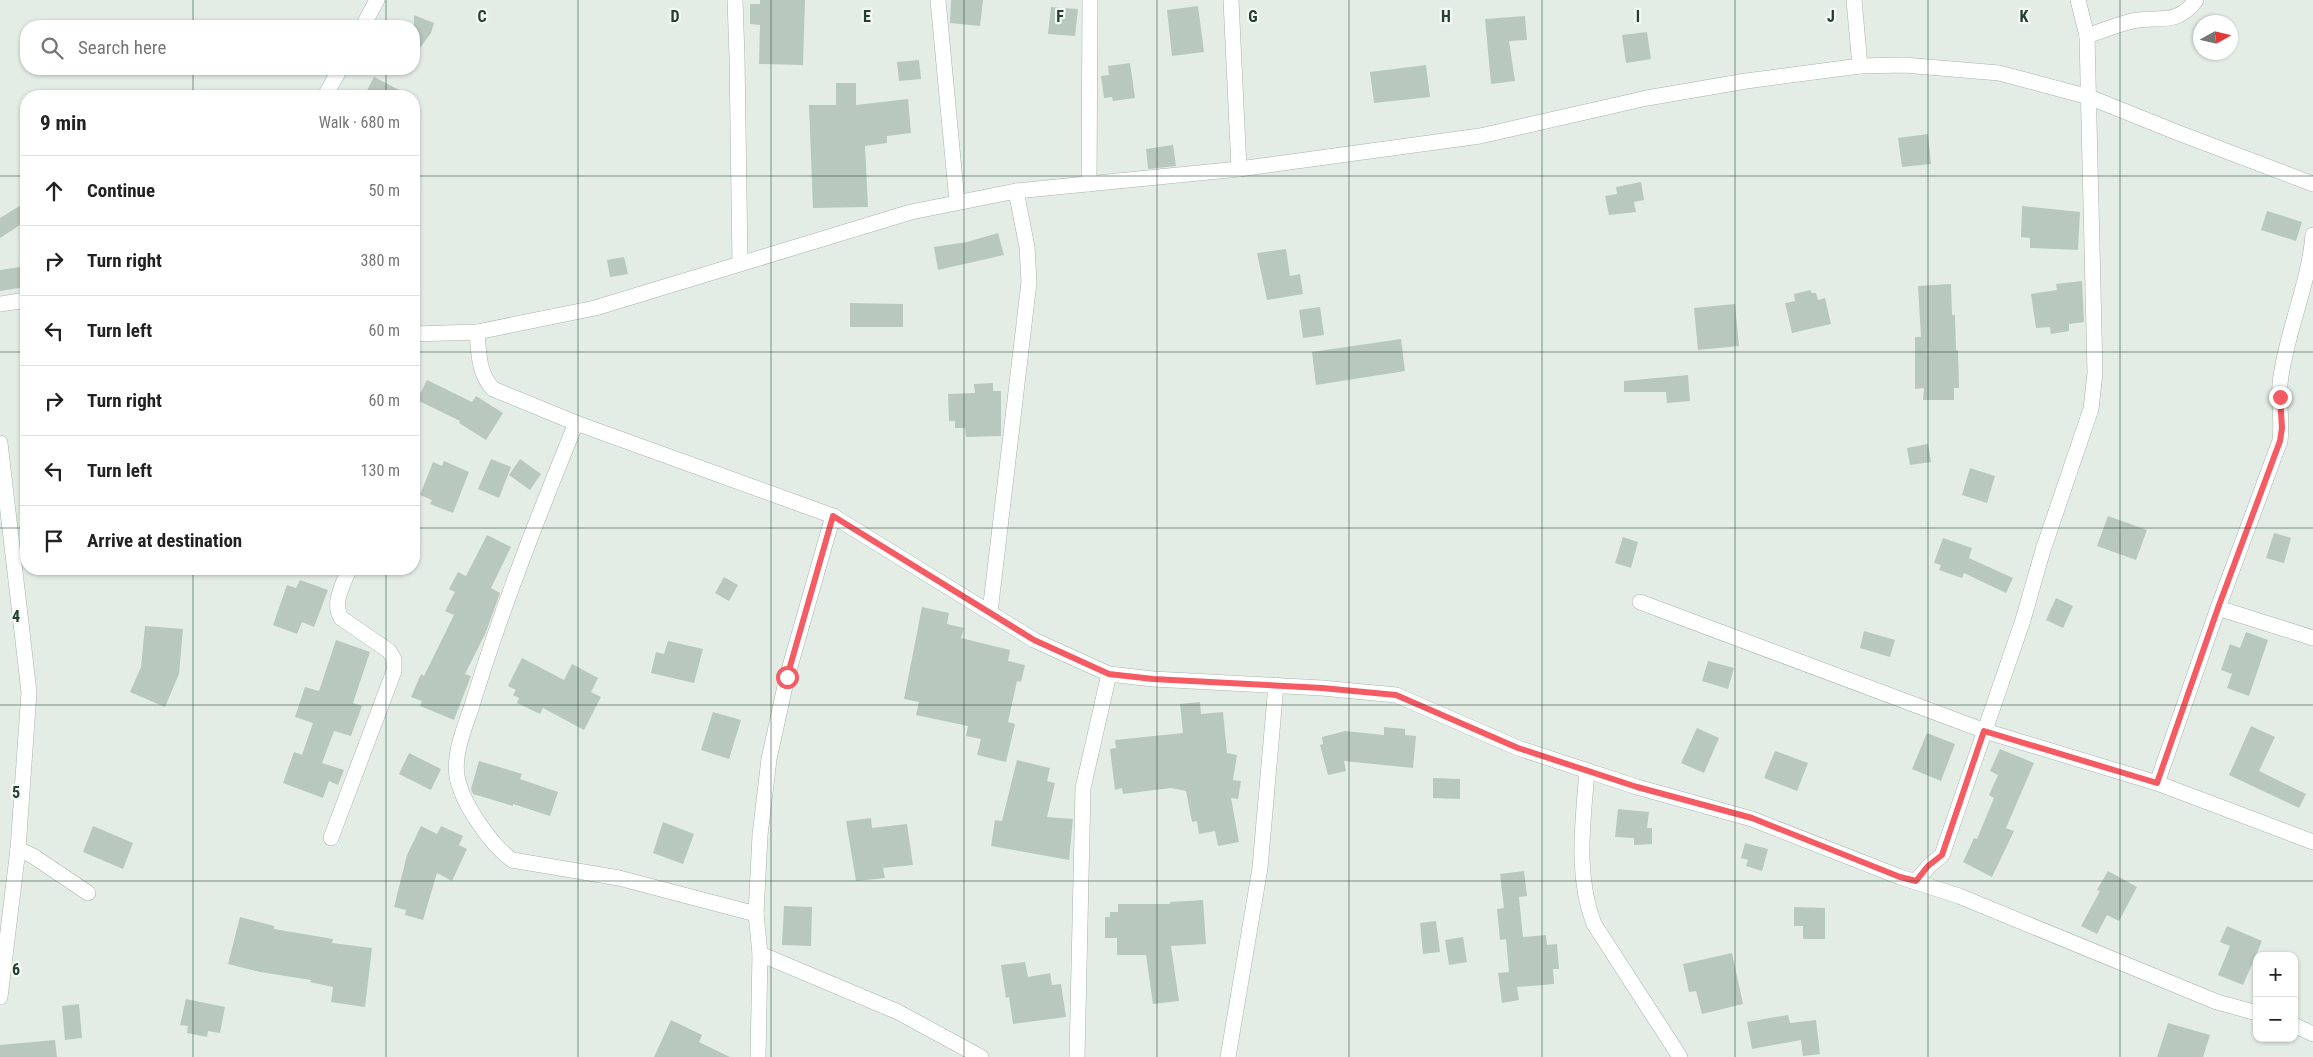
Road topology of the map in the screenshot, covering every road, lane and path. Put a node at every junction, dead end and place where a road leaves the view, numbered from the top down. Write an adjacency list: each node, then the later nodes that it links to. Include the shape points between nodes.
1 (377, 0): 9 (street)
2 (734, 0): 21 (street)
3 (938, 0): 19 (street)
4 (1090, 0): 16 (street)
5 (1231, 0): 15 (street)
6 (1854, 0): 11 (street)
7 (2078, 0): 10 (street)
8 (2196, 0): 10 (street, via 2188,12 2163,20 2134,21)
9 (366, 20)
10 (2086, 36): 14 (street)
11 (1860, 66): 14 (street, via 1904,65 1999,73); 15 (street, via 1647,98 1480,136)
12 (337, 75): 13 (street)
13 (328, 90)
14 (2089, 96): 17 (street); 36 (street, via 2095,373 2091,408 2043,550 2024,620)
15 (1239, 169): 16 (street)
16 (1089, 184): 18 (street)
17 (2313, 184)
18 (1016, 192): 19 (street); 32 (street, via 1027,248 1029,282)
19 (957, 202): 21 (street, via 910,212)
20 (2313, 235): 31 (street, via 2311,258 2280,376 2280,441)
21 (740, 262): 24 (street, via 594,308)
22 (20, 301): 23 (street)
23 (0, 304)
24 (477, 332): 25 (street); 26 (street, via 481,368 485,380 493,388)
25 (420, 336)
26 (576, 423): 28 (street); 44 (street, via 488,651 458,751 457,776 465,800 499,851 512,860 618,878)
27 (0, 443): 41 (street, via 28,692)
28 (833, 516): 32 (street); 44 (street, via 787,677 769,759 760,835)
29 (347, 575): 39 (street, via 337,611 341,618 389,651 394,659 394,671)
30 (1640, 602): 36 (street)
31 (2218, 608): 33 (street); 38 (street)
32 (990, 612): 34 (street, via 1034,640)
33 (2313, 638)
34 (1109, 674): 35 (street); 52 (street, via 1083,788)
35 (1276, 686): 37 (street, via 1396,695 1518,748); 53 (street, via 1260,868)
36 (1984, 731): 38 (street); 42 (street, via 1942,855)
37 (1587, 771): 42 (street, via 1752,818); 54 (street, via 1580,852 1586,903 1594,924)
38 (2157, 783): 40 (street)
39 (331, 838)
40 (2313, 842)
41 (18, 849): 43 (street); 46 (street)
42 (1916, 881): 47 (street, via 2217,1002)
43 (88, 893)
44 (756, 914): 45 (street)
45 (760, 954): 50 (street); 51 (street, via 898,1012)
46 (0, 997)
47 (2253, 1012)
48 (2298, 1027): 49 (street)
49 (2313, 1034)
50 (758, 1057)
51 (981, 1057)
52 (1077, 1057)
53 (1228, 1057)
54 (1680, 1057)

